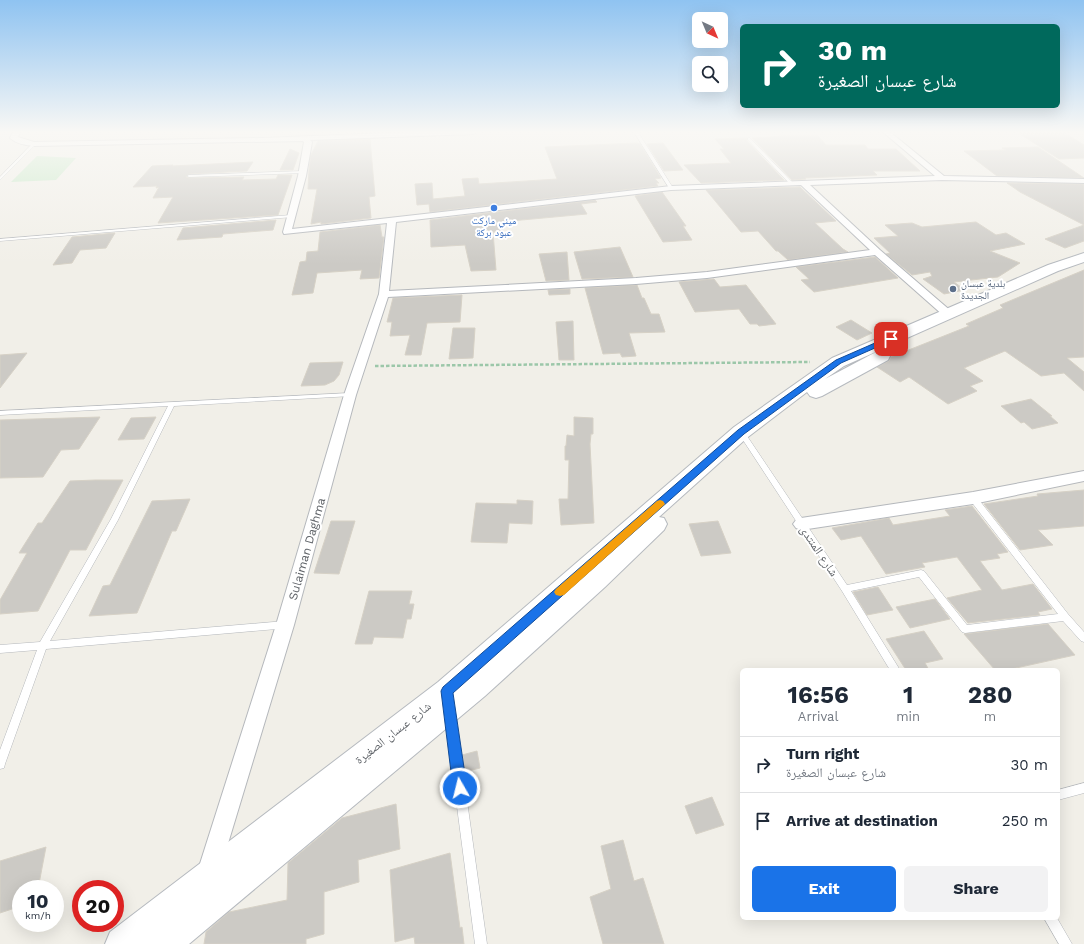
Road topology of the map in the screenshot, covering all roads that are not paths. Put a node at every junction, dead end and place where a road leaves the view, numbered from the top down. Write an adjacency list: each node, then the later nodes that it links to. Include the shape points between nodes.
1 (303, 176): 10 (street)
2 (664, 176): 9 (lane)
3 (784, 176): 8 (lane)
4 (940, 176): 5 (street)
5 (942, 178): 6 (street); 7 (street)
6 (1084, 181)
7 (803, 182): 8 (street); 13 (street)
8 (791, 183): 9 (street)
9 (671, 188): 11 (street)
10 (291, 216): 11 (street, via 287,232); 12 (lane)
11 (392, 219): 16 (street, Sulaiman Daghma)
12 (0, 240)
13 (877, 252): 16 (street, via 714,274 636,281); 17 (street)
14 (1084, 257): 17 (main road, شارع عبسان الصغيرة)
15 (1084, 265): 21 (main road, شارع عبسان الصغيرة, via 1036,284 860,366)
16 (384, 294): 18 (street, Sulaiman Daghma)
17 (948, 314): 21 (main road, شارع عبسان الصغيرة, via 838,362)
18 (350, 395): 19 (lane); 27 (street, Sulaiman Daghma)
19 (172, 404): 20 (lane); 29 (lane, via 114,520)
20 (0, 413)
21 (744, 437): 24 (lane, شارع المنتدى); 32 (main road, شارع عبسان الصغيرة, via 601,578 527,644)
22 (1084, 476): 23 (street)
23 (973, 498): 24 (street); 26 (lane)
24 (801, 524): 25 (lane, شارع المنتدى)
25 (845, 589): 26 (lane, via 921,573 965,628); 31 (lane, شارع المنتدى)
26 (1065, 617): 28 (lane)
27 (285, 626): 29 (lane); 36 (street, Sulaiman Daghma)
28 (1084, 638)
29 (44, 645): 30 (lane); 33 (lane)
30 (0, 649)
31 (894, 668)
32 (448, 700): 36 (main road, شارع عبسان الصغيرة); 39 (main road, شارع عبسان الصغيرة); 40 (lane)
33 (0, 764)
34 (1084, 788): 35 (lane)
35 (1060, 794)
36 (208, 876): 38 (main road, شارع عبسان الصغيرة)
37 (1051, 920): 41 (lane)
38 (122, 944)
39 (163, 944)
40 (481, 944)
41 (1066, 944)

